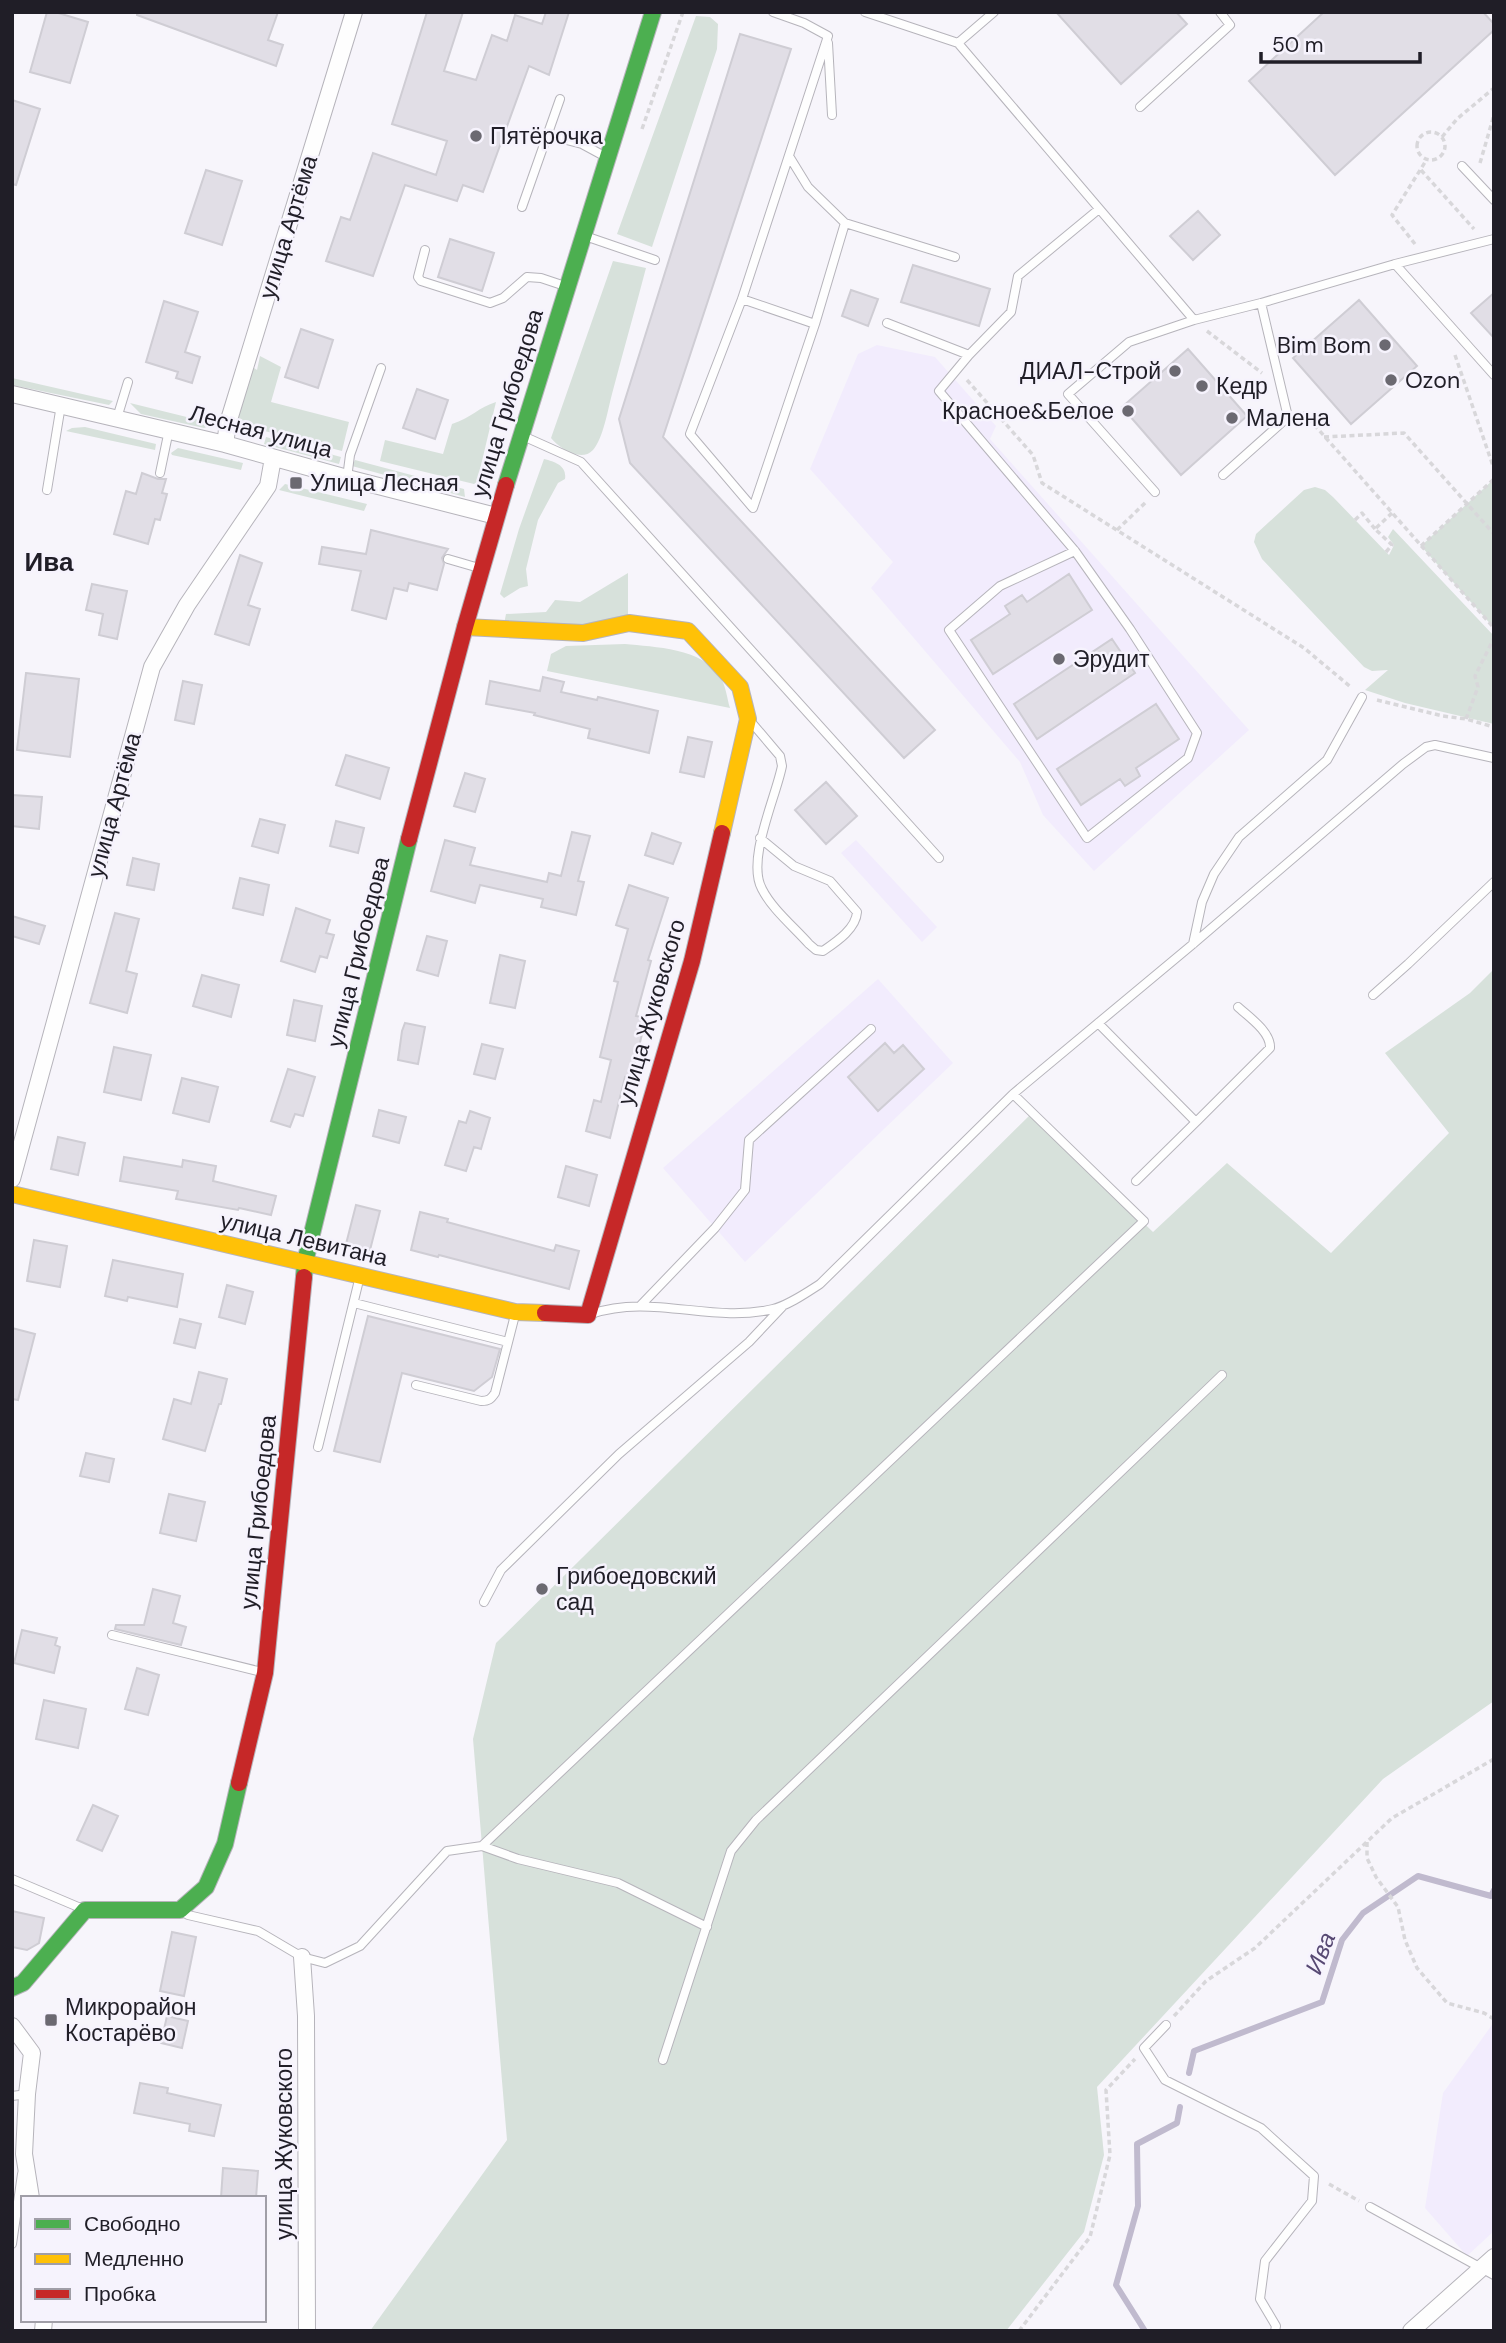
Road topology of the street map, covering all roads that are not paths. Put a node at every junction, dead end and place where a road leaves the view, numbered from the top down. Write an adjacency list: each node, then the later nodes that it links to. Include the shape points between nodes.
1 (354, 12): 42 (street, улица Артёма)
2 (653, 12): 15 (street, улица Грибоедова)
3 (773, 12): 8 (lane)
4 (865, 12): 9 (lane)
5 (994, 12): 7 (lane)
6 (1220, 12): 11 (lane, via 1230,25)
7 (987, 16): 9 (lane)
8 (828, 36): 12 (lane); 14 (lane)
9 (957, 43): 19 (lane)
10 (560, 99): 13 (lane)
11 (1140, 107)
12 (832, 116)
13 (547, 135): 15 (lane, via 582,144); 18 (lane)
14 (789, 156): 20 (lane, via 808,187); 28 (lane)
15 (606, 157): 21 (street, улица Грибоедова)
16 (1462, 166): 17 (lane)
17 (1494, 200)
18 (522, 206)
19 (1099, 209): 30 (lane); 33 (lane, via 1018,276 1011,312)
20 (845, 223): 24 (lane); 32 (lane)
21 (584, 236): 25 (lane); 27 (street, улица Грибоедова)
22 (1489, 240): 26 (lane)
23 (425, 250): 27 (lane, via 421,281 483,302 497,302 527,277)
24 (955, 257)
25 (655, 260)
26 (1395, 264): 29 (lane); 35 (lane)
27 (568, 287): 41 (street, улица Грибоедова)
28 (741, 299): 32 (lane); 32 (lane, via 690,434 753,508)
29 (1261, 303): 30 (lane); 45 (lane, via 1289,417)
30 (1194, 320): 48 (lane, via 1129,342 1068,394)
31 (887, 323): 33 (lane)
32 (815, 324)
33 (970, 355): 50 (lane, via 939,391)
34 (381, 368): 46 (lane)
35 (1494, 375)
36 (128, 382): 39 (lane)
37 (12, 394): 38 (street, Лесная улица)
38 (61, 405): 39 (street, Лесная улица); 47 (lane)
39 (117, 418): 40 (street, Лесная улица)
40 (169, 430): 42 (street, Лесная улица); 44 (lane)
41 (520, 434): 49 (street, улица Грибоедова); 58 (lane, via 581,462)
42 (225, 444): 43 (street, Лесная улица)
43 (274, 457): 46 (street, Лесная улица); 67 (street, улица Артёма, via 268,486 187,605 152,667)
44 (160, 473)
45 (1223, 475)
46 (346, 478): 49 (street, Лесная улица)
47 (47, 490)
48 (1156, 492)
49 (496, 516): 52 (street, улица Грибоедова)
50 (1075, 551): 50 (lane, via 1197,733 1188,758 1087,838 949,630 1000,586)
51 (449, 559): 52 (lane)
52 (482, 569): 53 (street, улица Грибоедова)
53 (465, 627): 55 (street, via 583,633 629,623 688,631 740,687); 70 (street, улица Грибоедова)
54 (1363, 697): 60 (lane, via 1327,760 1240,837 1220,864 1202,902)
55 (748, 719): 57 (lane, via 780,756 782,766); 76 (street, улица Жуковского, via 692,961)
56 (1494, 758): 60 (lane, via 1426,747)
57 (760, 838): 57 (lane, via 760,887 809,944 823,951 850,928 857,912 830,881 794,866)
58 (939, 858)
59 (1494, 882): 61 (lane)
60 (1193, 944): 63 (lane)
61 (1373, 995)
62 (1238, 1007): 66 (lane, via 1266,1034 1270,1048)
63 (1098, 1023): 65 (lane); 66 (lane)
64 (871, 1029): 74 (lane, via 749,1140 745,1190)
65 (1013, 1094): 73 (lane, via 820,1284); 84 (lane, via 1144,1221)
66 (1196, 1122): 68 (lane)
67 (12, 1179)
68 (1136, 1181)
69 (12, 1194): 70 (street, улица Левитана)
70 (305, 1262): 71 (street, улица Левитана); 83 (street, улица Грибоедова)
71 (360, 1276): 72 (lane); 75 (street, улица Левитана)
72 (354, 1303): 77 (lane); 80 (lane)
73 (785, 1303): 74 (lane, via 773,1309 718,1313); 81 (lane, via 749,1342 619,1454 511,1560)
74 (641, 1305): 76 (lane, via 611,1307)
75 (515, 1312): 76 (street, улица Левитана); 77 (lane)
76 (588, 1315)
77 (508, 1342): 79 (lane, via 495,1393 487,1401)
78 (1222, 1375): 88 (lane, via 756,1820 730,1852)
79 (416, 1385)
80 (318, 1447)
81 (484, 1601)
82 (112, 1635): 83 (lane)
83 (265, 1673): 87 (street, улица Грибоедова, via 225,1844 206,1887)
84 (482, 1846): 88 (lane, via 618,1883); 89 (lane, via 447,1852 360,1945 326,1963)
85 (12, 1878): 86 (lane)
86 (85, 1910): 87 (street); 90 (street, via 23,1983)
87 (180, 1910): 89 (lane, via 258,1931)
88 (707, 1927): 93 (lane)
89 (302, 1957): 101 (street, улица Жуковского)
90 (12, 1988)
91 (1166, 2025): 102 (lane, via 1144,2048 1165,2080 1261,2128 1314,2176 1312,2201 1265,2261 1260,2299)
92 (12, 2026): 94 (street, via 32,2053)
93 (663, 2060)
94 (19, 2095): 95 (street)
95 (24, 2154): 96 (street); 98 (lane)
96 (31, 2196)
97 (1370, 2207): 100 (lane)
98 (12, 2245)
99 (1494, 2256): 100 (street)
100 (1487, 2272): 103 (street)
101 (307, 2331)
102 (1276, 2331)
103 (1411, 2331)

